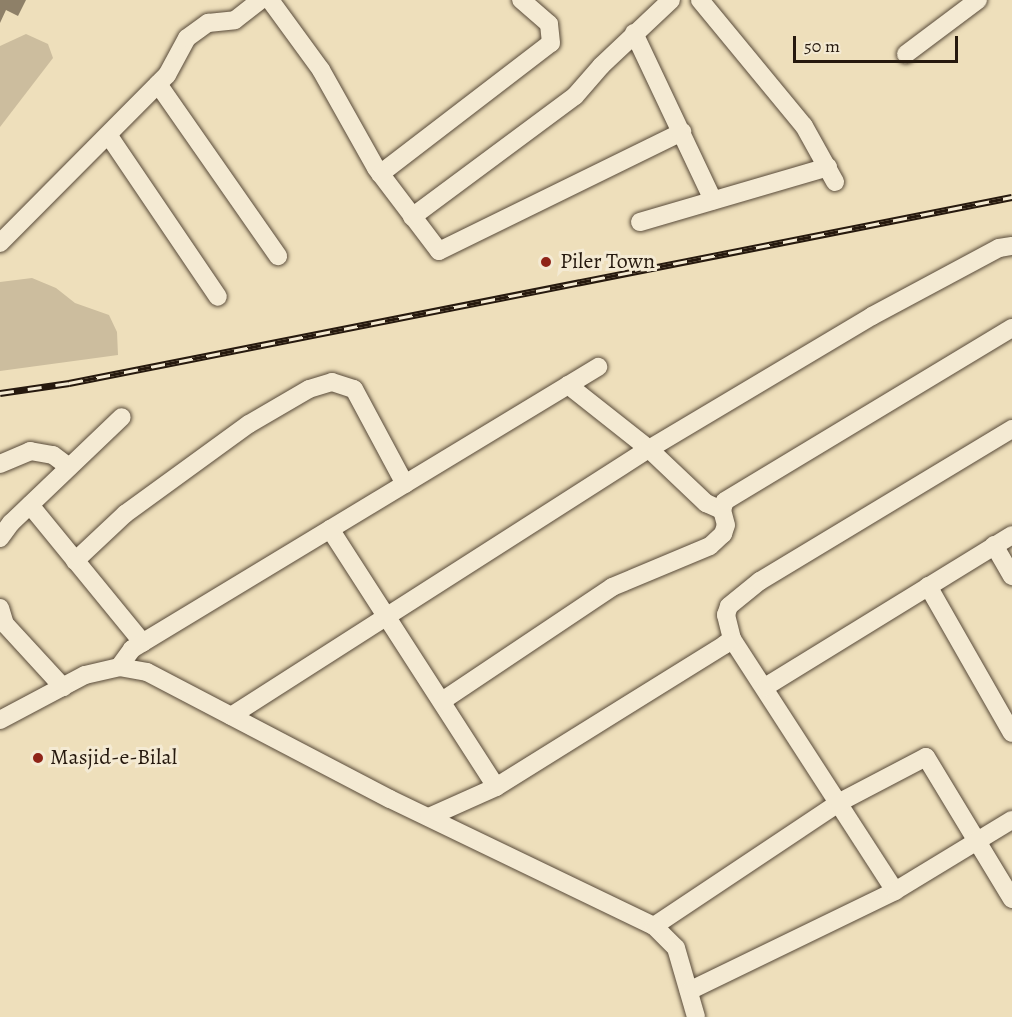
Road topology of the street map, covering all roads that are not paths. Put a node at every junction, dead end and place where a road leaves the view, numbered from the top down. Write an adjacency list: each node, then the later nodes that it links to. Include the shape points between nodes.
1 (261, 0): 9 (street, via 247,14 224,22 208,22 187,38)
2 (270, 0): 12 (street, via 321,70)
3 (671, 0): 7 (street)
4 (700, 0): 13 (street, via 772,83 804,126 831,175)
5 (978, 0): 8 (street)
6 (527, 1): 12 (street, via 549,24 551,43)
7 (634, 33): 10 (street); 14 (street, via 574,96)
8 (906, 54)
9 (158, 84): 11 (street); 18 (street)
10 (682, 132): 13 (street); 14 (street, via 439,251)
11 (109, 136): 16 (street); 19 (street)
12 (380, 174): 14 (street)
13 (713, 200): 15 (street)
14 (412, 218)
15 (640, 222)
16 (0, 243)
17 (1012, 246): 25 (street, via 999,248 872,316)
18 (278, 256)
19 (218, 297)
20 (1012, 328): 30 (street, via 725,501)
21 (598, 367): 22 (street)
22 (568, 385): 25 (street); 28 (street)
23 (122, 417): 27 (street)
24 (1012, 429): 40 (street, via 760,581 729,606 726,615)
25 (649, 448): 30 (street, via 706,504); 39 (street)
26 (0, 464): 27 (street, via 30,452 53,455)
27 (69, 467): 29 (street)
28 (405, 484): 31 (street); 35 (street, via 354,389 332,382 309,389 249,424 126,514)
29 (30, 505): 33 (street); 35 (street)
30 (722, 510): 45 (street, via 726,525 710,546 612,587)
31 (330, 530): 39 (street); 41 (street)
32 (1012, 534): 34 (street)
33 (0, 538)
34 (994, 545): 36 (street); 37 (street)
35 (75, 561): 41 (street)
36 (1012, 576)
37 (927, 586): 44 (street); 48 (street)
38 (0, 609): 43 (street, via 5,624)
39 (388, 616): 45 (street); 46 (street)
40 (732, 639): 44 (street); 49 (street)
41 (142, 643): 42 (street, via 132,649)
42 (119, 667): 43 (street, via 85,675); 46 (street, via 147,672)
43 (63, 687): 47 (street)
44 (765, 687): 50 (street)
45 (442, 701): 49 (street)
46 (231, 716): 51 (street)
47 (0, 720)
48 (1012, 733)
49 (496, 787): 51 (street)
50 (840, 802): 53 (street, via 926,757); 54 (street); 56 (street)
51 (429, 817): 56 (street)
52 (1012, 819): 53 (street)
53 (976, 841): 54 (street); 55 (street)
54 (895, 891): 57 (street)
55 (1012, 899)
56 (654, 926): 57 (street, via 676,948)
57 (688, 991): 58 (street)
58 (696, 1017)

